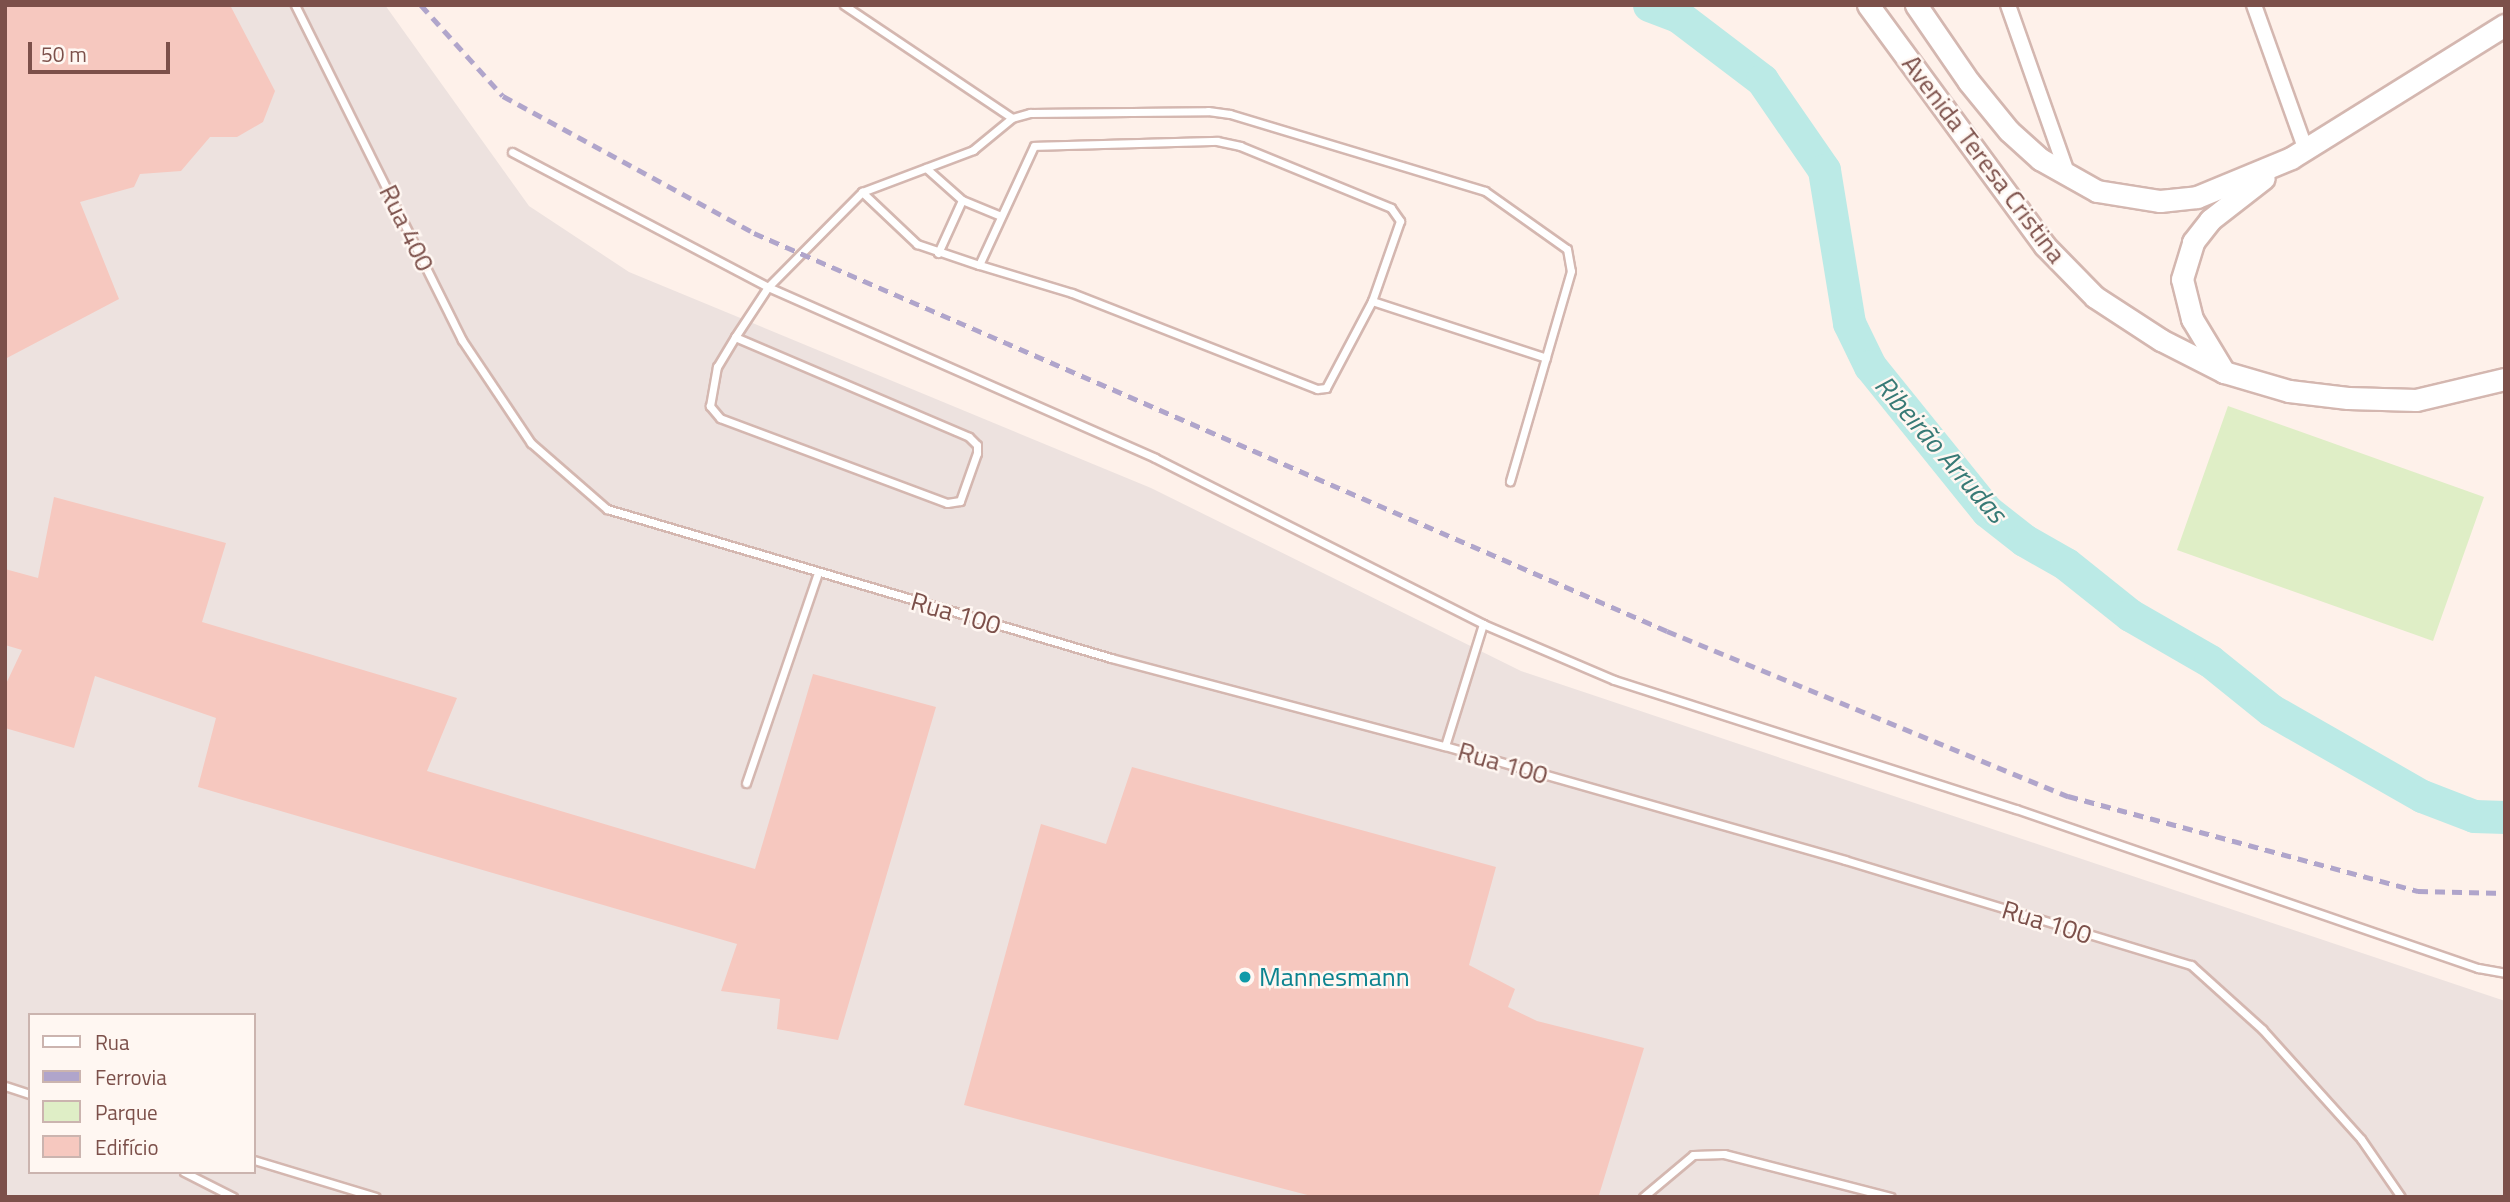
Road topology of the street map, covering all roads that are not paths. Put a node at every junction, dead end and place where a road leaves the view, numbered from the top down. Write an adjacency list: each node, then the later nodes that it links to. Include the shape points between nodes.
1 (295, 5): 24 (lane, Rua 400, via 462,340)
2 (844, 5): 8 (lane)
3 (1868, 5): 22 (main road, Avenida Teresa Cristina, via 2045,246 2095,297 2161,340)
4 (1916, 5): 12 (main road, Avenida Teresa Cristina, via 2009,131)
5 (2008, 5): 12 (street)
6 (2254, 5): 10 (street)
7 (2505, 26): 10 (main road, Avenida Teresa Cristina)
8 (1012, 118): 11 (lane, via 973,150); 21 (lane, via 1030,113 1208,111 1485,191 1567,248 1571,271)
9 (512, 152): 18 (lane)
10 (2298, 154): 12 (main road, Avenida Teresa Cristina, via 2197,197 2123,199); 22 (main road, via 2210,220 2193,242 2182,279 2192,319)
11 (926, 168): 13 (lane); 14 (lane)
12 (2070, 179)
13 (862, 192): 16 (lane, via 902,234); 18 (lane)
14 (962, 200): 15 (lane); 16 (lane)
15 (1001, 216): 17 (lane); 19 (lane, via 1034,146 1217,141 1240,146 1391,208 1400,221 1399,229)
16 (938, 253): 17 (lane)
17 (979, 265): 19 (lane, via 1072,293 1317,389 1333,381)
18 (768, 287): 20 (lane); 27 (lane, via 1156,458)
19 (1372, 301): 21 (lane)
20 (736, 337): 20 (lane, via 969,437 977,445 977,453 960,501 947,503 720,418 710,406 709,391 717,366)
21 (1546, 358): 25 (lane)
22 (2224, 372): 23 (main road, Avenida Teresa Cristina, via 2288,391 2348,398 2416,400)
23 (2498, 382)
24 (531, 443): 26 (lane, Rua 100, via 607,509)
25 (1510, 481)
26 (818, 573): 28 (lane, Rua 100, via 1111,658); 29 (lane)
27 (1483, 624): 28 (lane); 30 (lane, via 1614,680 2016,809 2478,968)
28 (1445, 746): 39 (lane, Rua 100, via 2191,965 2262,1029 2361,1139)
29 (746, 783)
30 (2505, 973)
31 (5, 1086): 32 (lane)
32 (28, 1093)
33 (256, 1161): 36 (lane)
34 (188, 1174): 35 (lane)
35 (233, 1197)
36 (376, 1197)
37 (1643, 1197): 38 (lane, via 1693,1155 1724,1154)
38 (1891, 1197)
39 (2402, 1197)

